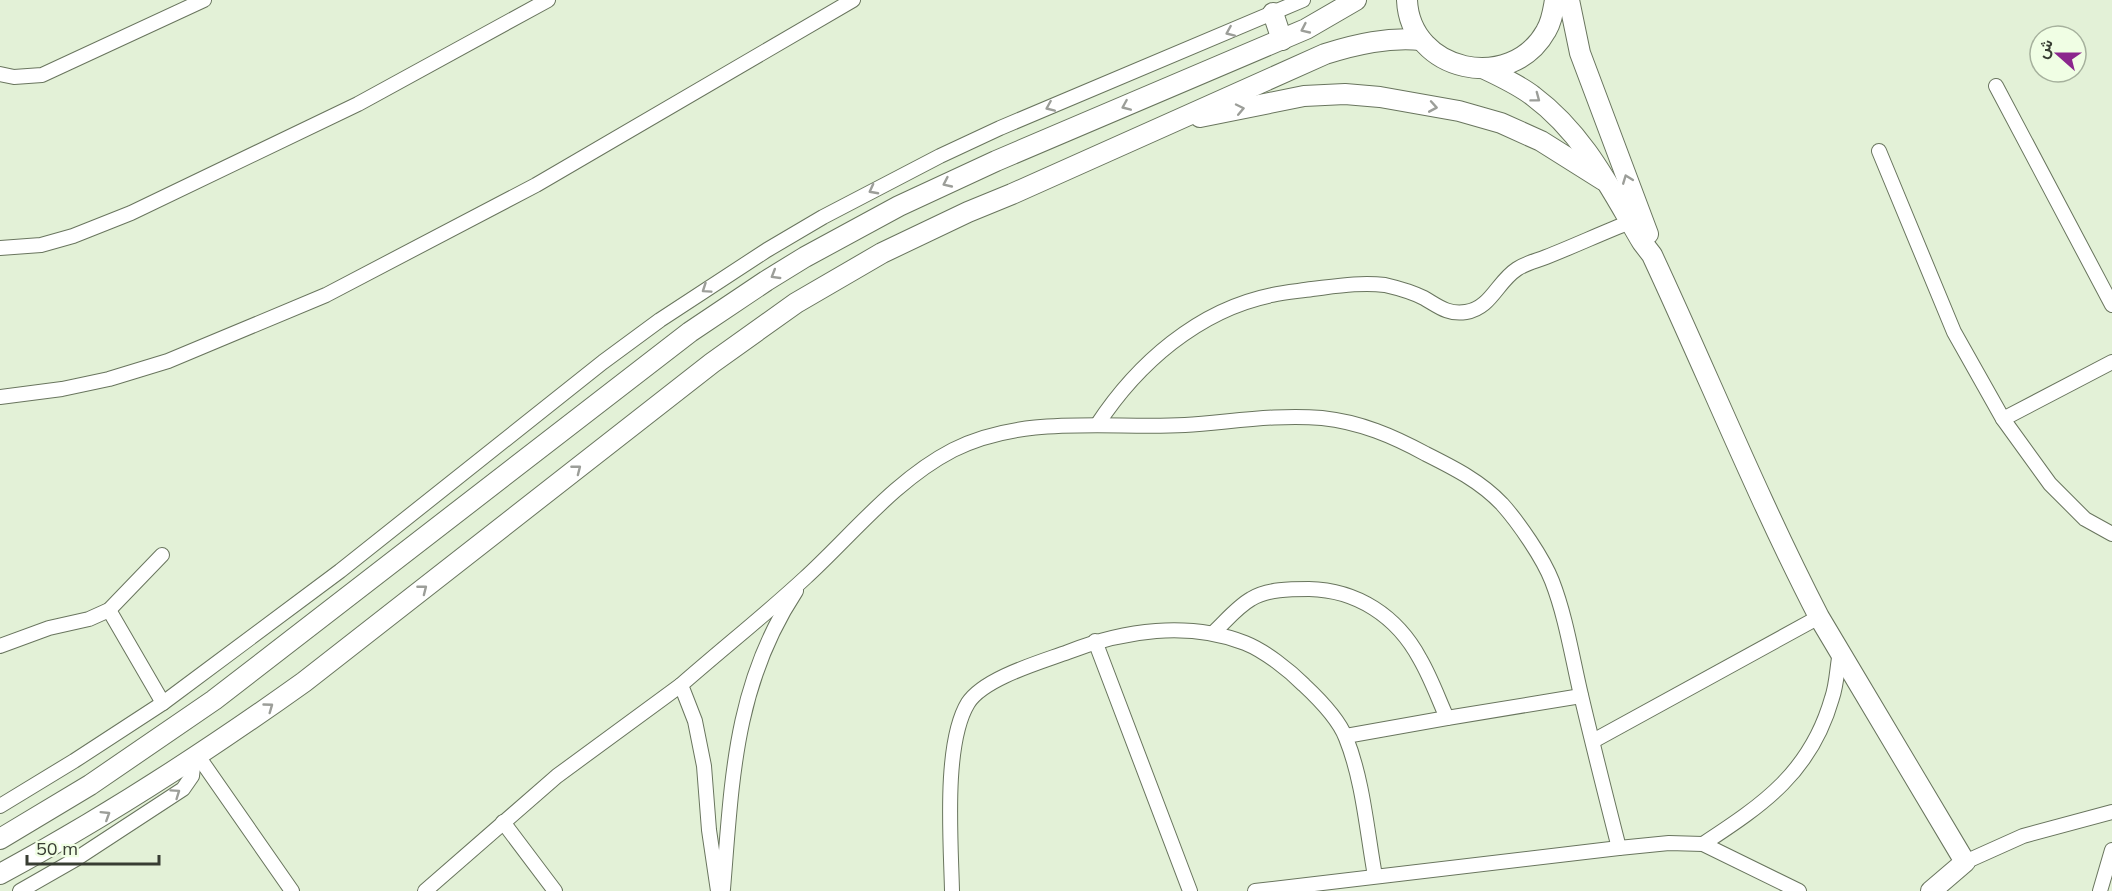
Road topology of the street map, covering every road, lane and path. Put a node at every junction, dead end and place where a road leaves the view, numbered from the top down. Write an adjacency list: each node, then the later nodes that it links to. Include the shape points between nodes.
1 (204, 0): 13 (street, via 42,75)
2 (548, 0): 19 (street, via 358,104 131,213 41,245)
3 (853, 0): 23 (street, via 536,185 326,295 168,361 109,379)
4 (1303, 0): 9 (street)
5 (1356, 0): 10 (street, one-way to 10)
6 (1407, 0): 11 (street, via 1409,18)
7 (1555, 0): 12 (street, via 1552,18 1530,51 1508,64)
8 (1569, 0): 20 (street, one-way to 8, via 1648,234 1580,53)
9 (1273, 14): 10 (street); 37 (street, one-way to 37, via 1000,128 823,217 767,250 603,362 340,571)
10 (1282, 40): 45 (street, one-way to 45, via 947,182 851,230 766,281 690,332 214,700 99,779)
11 (1422, 40): 12 (street, via 1452,62); 15 (street, via 1374,42 1325,54)
12 (1485, 69): 17 (street, one-way to 17, via 1548,108 1579,139)
13 (0, 74)
14 (1996, 86): 21 (street)
15 (1162, 125): 17 (street, one-way to 17, via 1304,96 1362,95 1459,111 1501,123 1541,141); 41 (street, one-way to 15, via 304,682 712,363 796,303 924,231)
16 (1879, 151): 24 (street, via 1954,332)
17 (1607, 183): 18 (street)
18 (1630, 222): 20 (street); 25 (street, via 1523,265 1506,278 1487,302 1463,313 1444,311 1406,290 1373,284 1271,295 1246,302 1199,324 1157,354 1123,388)
19 (0, 248)
20 (1652, 255): 30 (street, via 1771,523)
21 (2112, 305)
22 (2112, 362): 24 (street)
23 (0, 397)
24 (2003, 419): 26 (street, via 2050,484 2085,519)
25 (1097, 425): 28 (street, via 993,434 954,450 887,499); 36 (street, via 1182,425 1284,416 1325,419 1363,425 1404,441 1466,474 1502,504 1537,552 1551,580)
26 (2112, 534)
27 (162, 555): 29 (street)
28 (805, 578): 35 (street); 59 (street, via 776,625 745,704 734,760)
29 (110, 610): 33 (street); 37 (street)
30 (1819, 617): 34 (street); 40 (street)
31 (1213, 633): 32 (street, via 1135,633); 38 (street, via 1251,599 1271,592 1325,589 1351,595 1375,608 1403,633 1420,658); 39 (street, via 1248,644 1289,670 1321,700)
32 (1095, 641): 60 (street, via 991,682 969,702 957,732 951,779); 61 (street)
33 (0, 646)
34 (1840, 652): 46 (street, via 1833,698 1804,762 1757,808); 49 (street)
35 (681, 685): 44 (street, via 565,770); 58 (street, via 695,721 704,766)
36 (1581, 696): 38 (street); 40 (street)
37 (163, 703): 42 (street)
38 (1447, 717): 39 (street)
39 (1346, 736): 52 (street)
40 (1593, 741): 47 (street)
41 (196, 758): 50 (street, one-way to 41, via 183,789 192,776); 51 (street, one-way to 41, via 103,817); 55 (street)
42 (0, 806)
43 (2112, 812): 49 (street, via 2023,836)
44 (503, 822): 56 (street); 57 (street)
45 (0, 839)
46 (1703, 844): 47 (street); 63 (street)
47 (1619, 848): 52 (street)
48 (2112, 850): 65 (street)
49 (1965, 862): 64 (street)
50 (54, 872): 53 (street); 54 (street)
51 (0, 874)
52 (1375, 876): 62 (street)
53 (20, 891)
54 (46, 891)
55 (292, 891)
56 (425, 891)
57 (555, 891)
58 (718, 891)
59 (723, 891)
60 (952, 891)
61 (1190, 891)
62 (1255, 891)
63 (1799, 891)
64 (1930, 891)
65 (2100, 891)

